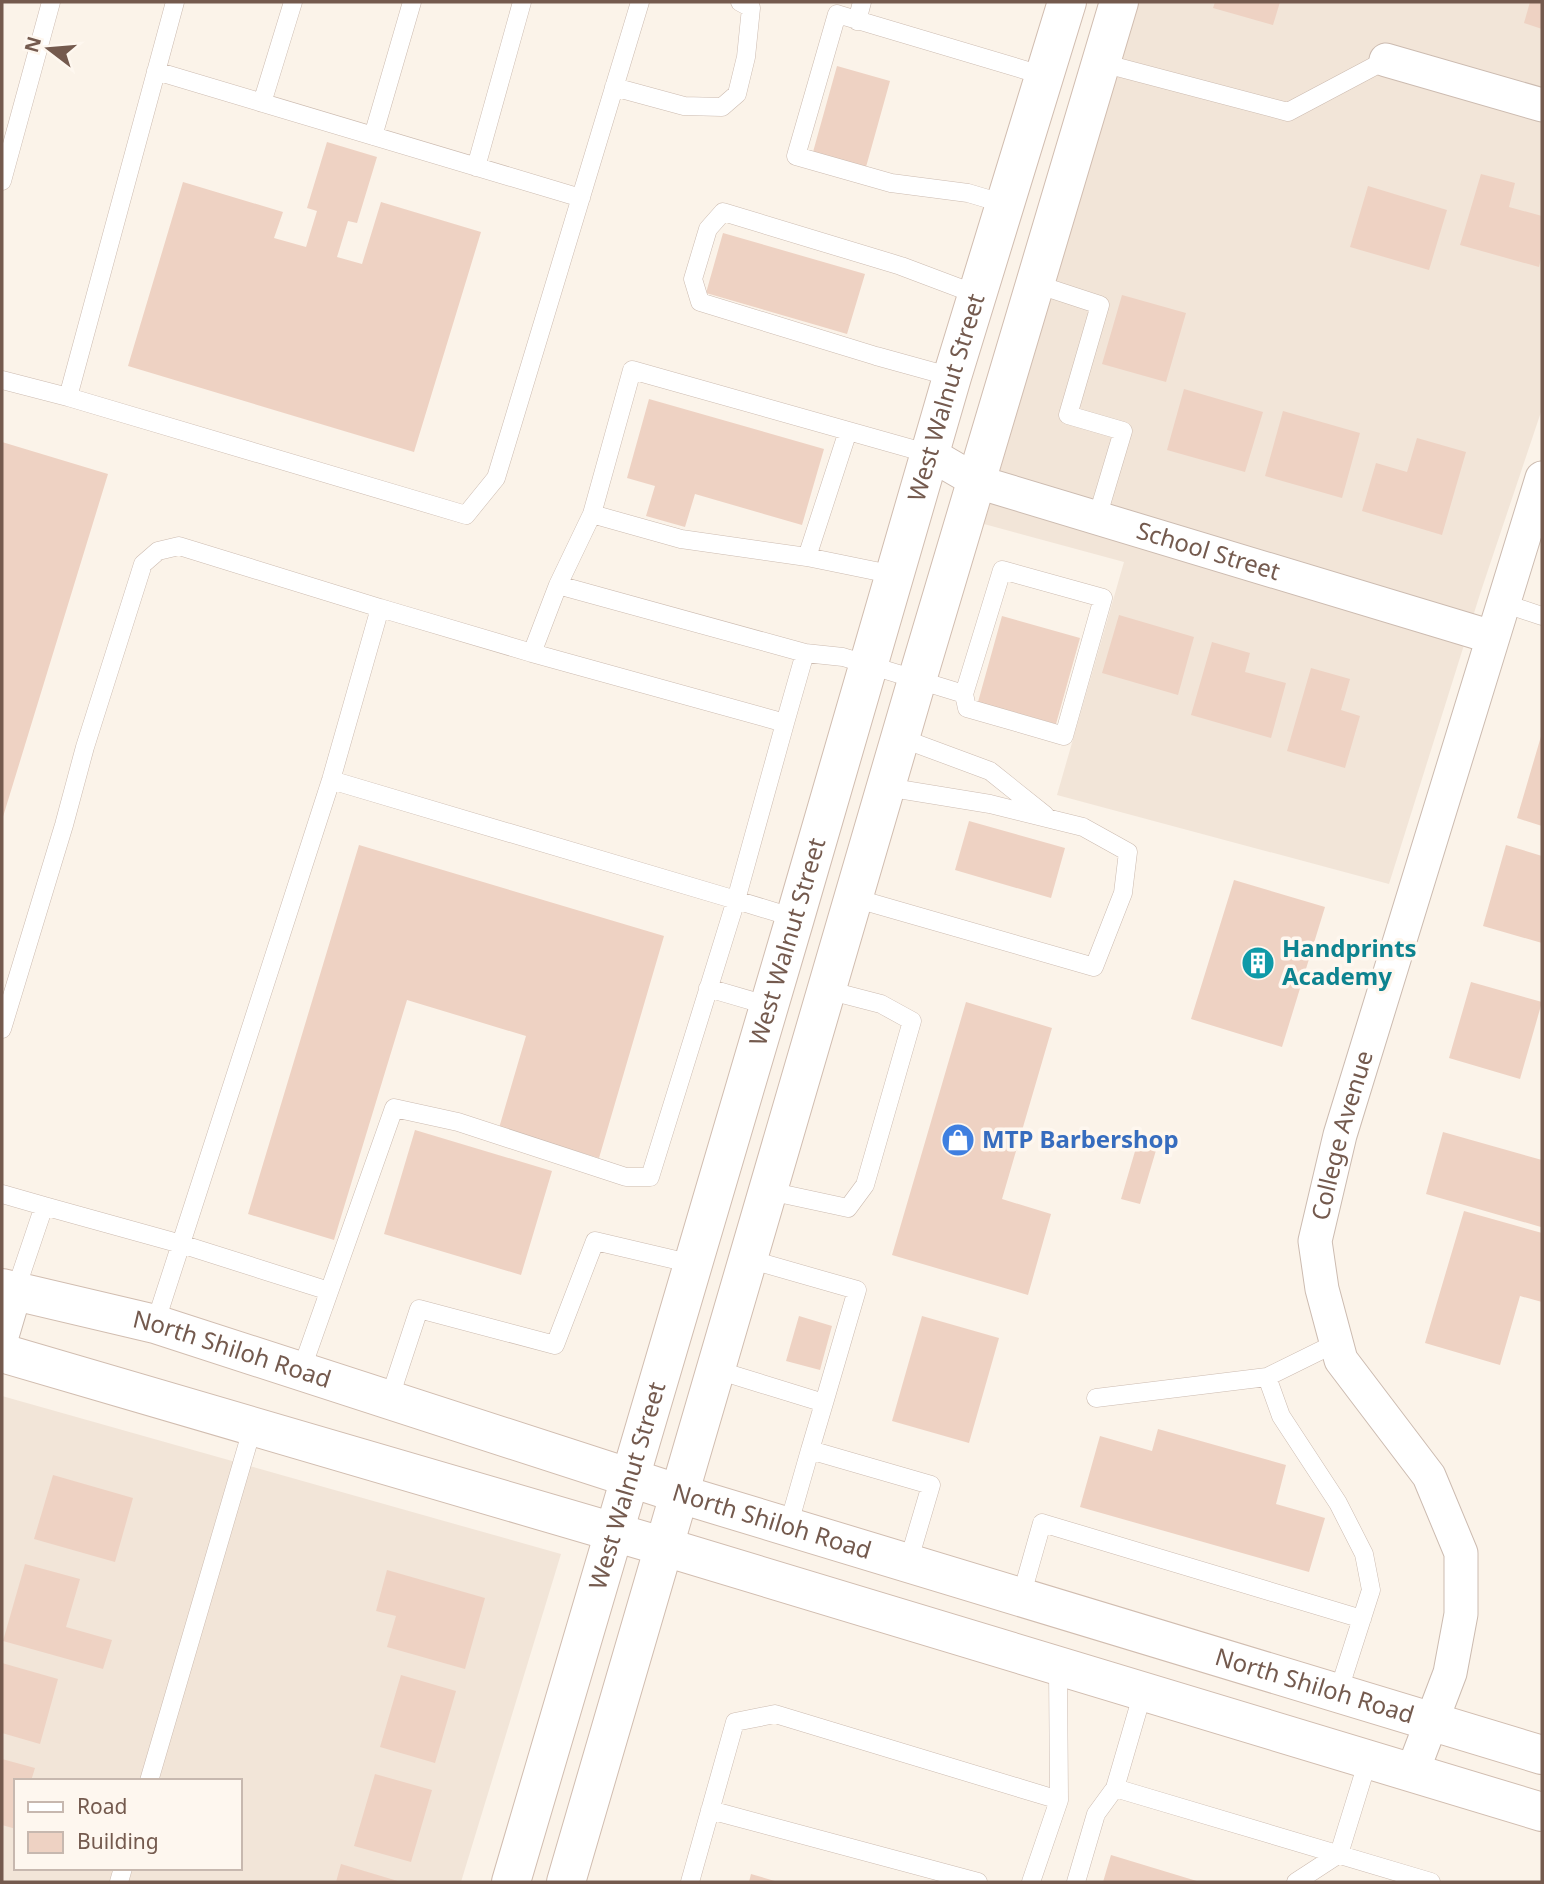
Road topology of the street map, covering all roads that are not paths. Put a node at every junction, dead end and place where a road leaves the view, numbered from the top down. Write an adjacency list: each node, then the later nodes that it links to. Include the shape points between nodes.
1 (51, 2): 21 (lane)
2 (175, 2): 14 (lane)
3 (292, 2): 17 (lane)
4 (412, 2): 19 (lane)
5 (522, 2): 20 (lane)
6 (640, 2): 16 (lane)
7 (740, 2): 16 (lane, via 751,8 746,57 737,94 722,107 684,106)
8 (862, 2): 11 (lane)
9 (1067, 2): 15 (main road, West Walnut Street)
10 (1119, 2): 13 (main road, West Walnut Street)
11 (857, 21): 15 (lane); 23 (lane, via 837,14 796,156 891,183 968,192)
12 (1387, 60): 13 (lane, via 1288,112); 18 (street)
13 (1101, 63): 24 (main road, West Walnut Street)
14 (156, 71): 17 (lane); 28 (lane)
15 (1045, 76): 23 (main road, West Walnut Street)
16 (614, 87): 22 (lane)
17 (262, 103): 19 (lane)
18 (1542, 105)
19 (373, 136): 20 (lane)
20 (475, 167): 22 (lane)
21 (2, 181)
22 (581, 198): 28 (lane, via 496,478 466,514)
23 (1005, 204): 25 (main road, West Walnut Street)
24 (1036, 284): 32 (main road, West Walnut Street); 34 (lane, via 1100,305 1068,415 1123,431)
25 (978, 295): 26 (main road, West Walnut Street); 26 (lane, via 901,266 723,212 708,229 693,279 700,302)
26 (952, 377): 30 (main road, West Walnut Street)
27 (2, 380): 28 (lane)
28 (68, 397)
29 (848, 431): 30 (lane); 33 (lane, via 632,370); 35 (lane)
30 (930, 454): 32 (street, School Street); 36 (main road, West Walnut Street)
31 (1542, 478): 38 (street, College Avenue)
32 (978, 482): 34 (street, School Street); 45 (main road, West Walnut Street)
33 (592, 514): 35 (lane, via 681,539); 37 (lane)
34 (1097, 518): 41 (street, School Street)
35 (807, 557): 36 (lane)
36 (895, 575): 44 (main road, West Walnut Street)
37 (558, 585): 42 (lane); 43 (lane)
38 (1503, 603): 40 (lane); 41 (street, College Avenue)
39 (380, 608): 42 (lane); 49 (lane); 58 (lane, via 179,546 158,551 144,564)
40 (1542, 616)
41 (1492, 636): 69 (street, College Avenue, via 1340,1135 1315,1241)
42 (533, 653): 47 (lane)
43 (805, 653): 44 (lane); 47 (lane)
44 (867, 664): 45 (lane); 54 (main road, West Walnut Street)
45 (917, 680): 46 (lane); 48 (main road, West Walnut Street)
46 (964, 694): 46 (lane, via 1002,570 1103,598 1064,736 967,708)
47 (785, 723): 53 (lane)
48 (901, 738): 50 (main road, West Walnut Street); 51 (lane, via 990,771)
49 (331, 780): 53 (lane); 62 (lane)
50 (886, 787): 51 (lane, via 990,804); 52 (main road, West Walnut Street)
51 (1050, 820): 52 (lane, via 1083,827 1128,852 1123,893 1094,967)
52 (854, 898): 56 (main road, West Walnut Street)
53 (736, 900): 54 (lane); 55 (lane)
54 (795, 918): 57 (main road, West Walnut Street)
55 (708, 988): 57 (lane); 66 (lane, via 650,1177 626,1178 458,1122 394,1108)
56 (827, 990): 59 (main road, West Walnut Street); 59 (lane, via 881,1004 912,1021 866,1185 848,1208)
57 (770, 1006): 64 (main road, West Walnut Street)
58 (2, 1029)
59 (768, 1191): 63 (main road, West Walnut Street)
60 (2, 1194): 61 (lane)
61 (44, 1206): 62 (lane); 65 (lane)
62 (181, 1244): 66 (lane); 67 (lane)
63 (748, 1259): 71 (main road, West Walnut Street); 76 (lane, via 857,1290)
64 (693, 1264): 75 (lane, via 594,1241 555,1345 419,1309); 79 (main road, West Walnut Street)
65 (8, 1290): 67 (main road, North Shiloh Road); 68 (street)
66 (329, 1291): 72 (lane)
67 (155, 1324): 72 (main road, North Shiloh Road)
68 (2, 1336)
69 (1336, 1343): 73 (lane); 90 (street, College Avenue, via 1340,1360 1429,1476 1461,1553 1461,1614 1450,1673)
70 (2, 1353): 77 (main road)
71 (717, 1370): 76 (lane); 80 (main road, West Walnut Street)
72 (300, 1371): 75 (main road, North Shiloh Road)
73 (1268, 1377): 74 (lane); 86 (lane, via 1281,1416 1338,1503 1364,1554 1371,1590)
74 (1096, 1398)
75 (390, 1400): 79 (main road, North Shiloh Road)
76 (824, 1403): 78 (lane)
77 (253, 1426): 82 (main road); 94 (lane)
78 (810, 1450): 81 (lane); 84 (lane, via 931,1485)
79 (631, 1478): 80 (main road, North Shiloh Road); 82 (main road, West Walnut Street)
80 (680, 1494): 81 (main road, North Shiloh Road); 83 (main road, West Walnut Street)
81 (788, 1527): 84 (main road, North Shiloh Road)
82 (614, 1532): 83 (main road); 100 (main road, West Walnut Street)
83 (665, 1547): 87 (main road); 101 (main road, West Walnut Street)
84 (908, 1563): 85 (main road, North Shiloh Road)
85 (1021, 1597): 86 (lane, via 1042,1523); 89 (main road, North Shiloh Road)
86 (1362, 1619): 89 (lane)
87 (1058, 1667): 88 (main road); 96 (lane)
88 (1143, 1692): 92 (main road); 95 (lane)
89 (1338, 1693): 90 (main road, North Shiloh Road)
90 (1433, 1722): 91 (main road, North Shiloh Road); 93 (street, College Avenue)
91 (1542, 1755)
92 (1368, 1760): 93 (main road); 99 (lane)
93 (1412, 1773): 98 (main road)
94 (150, 1779)
95 (1115, 1788): 99 (lane); 105 (lane, via 1096,1814)
96 (1059, 1800): 97 (lane, via 775,1714 735,1722); 104 (lane)
97 (710, 1810): 102 (lane); 103 (lane)
98 (1542, 1812)
99 (1339, 1854): 106 (lane); 107 (lane)
100 (512, 1882)
101 (566, 1882)
102 (690, 1882)
103 (978, 1882)
104 (1031, 1882)
105 (1076, 1882)
106 (1296, 1882)
107 (1431, 1882)

